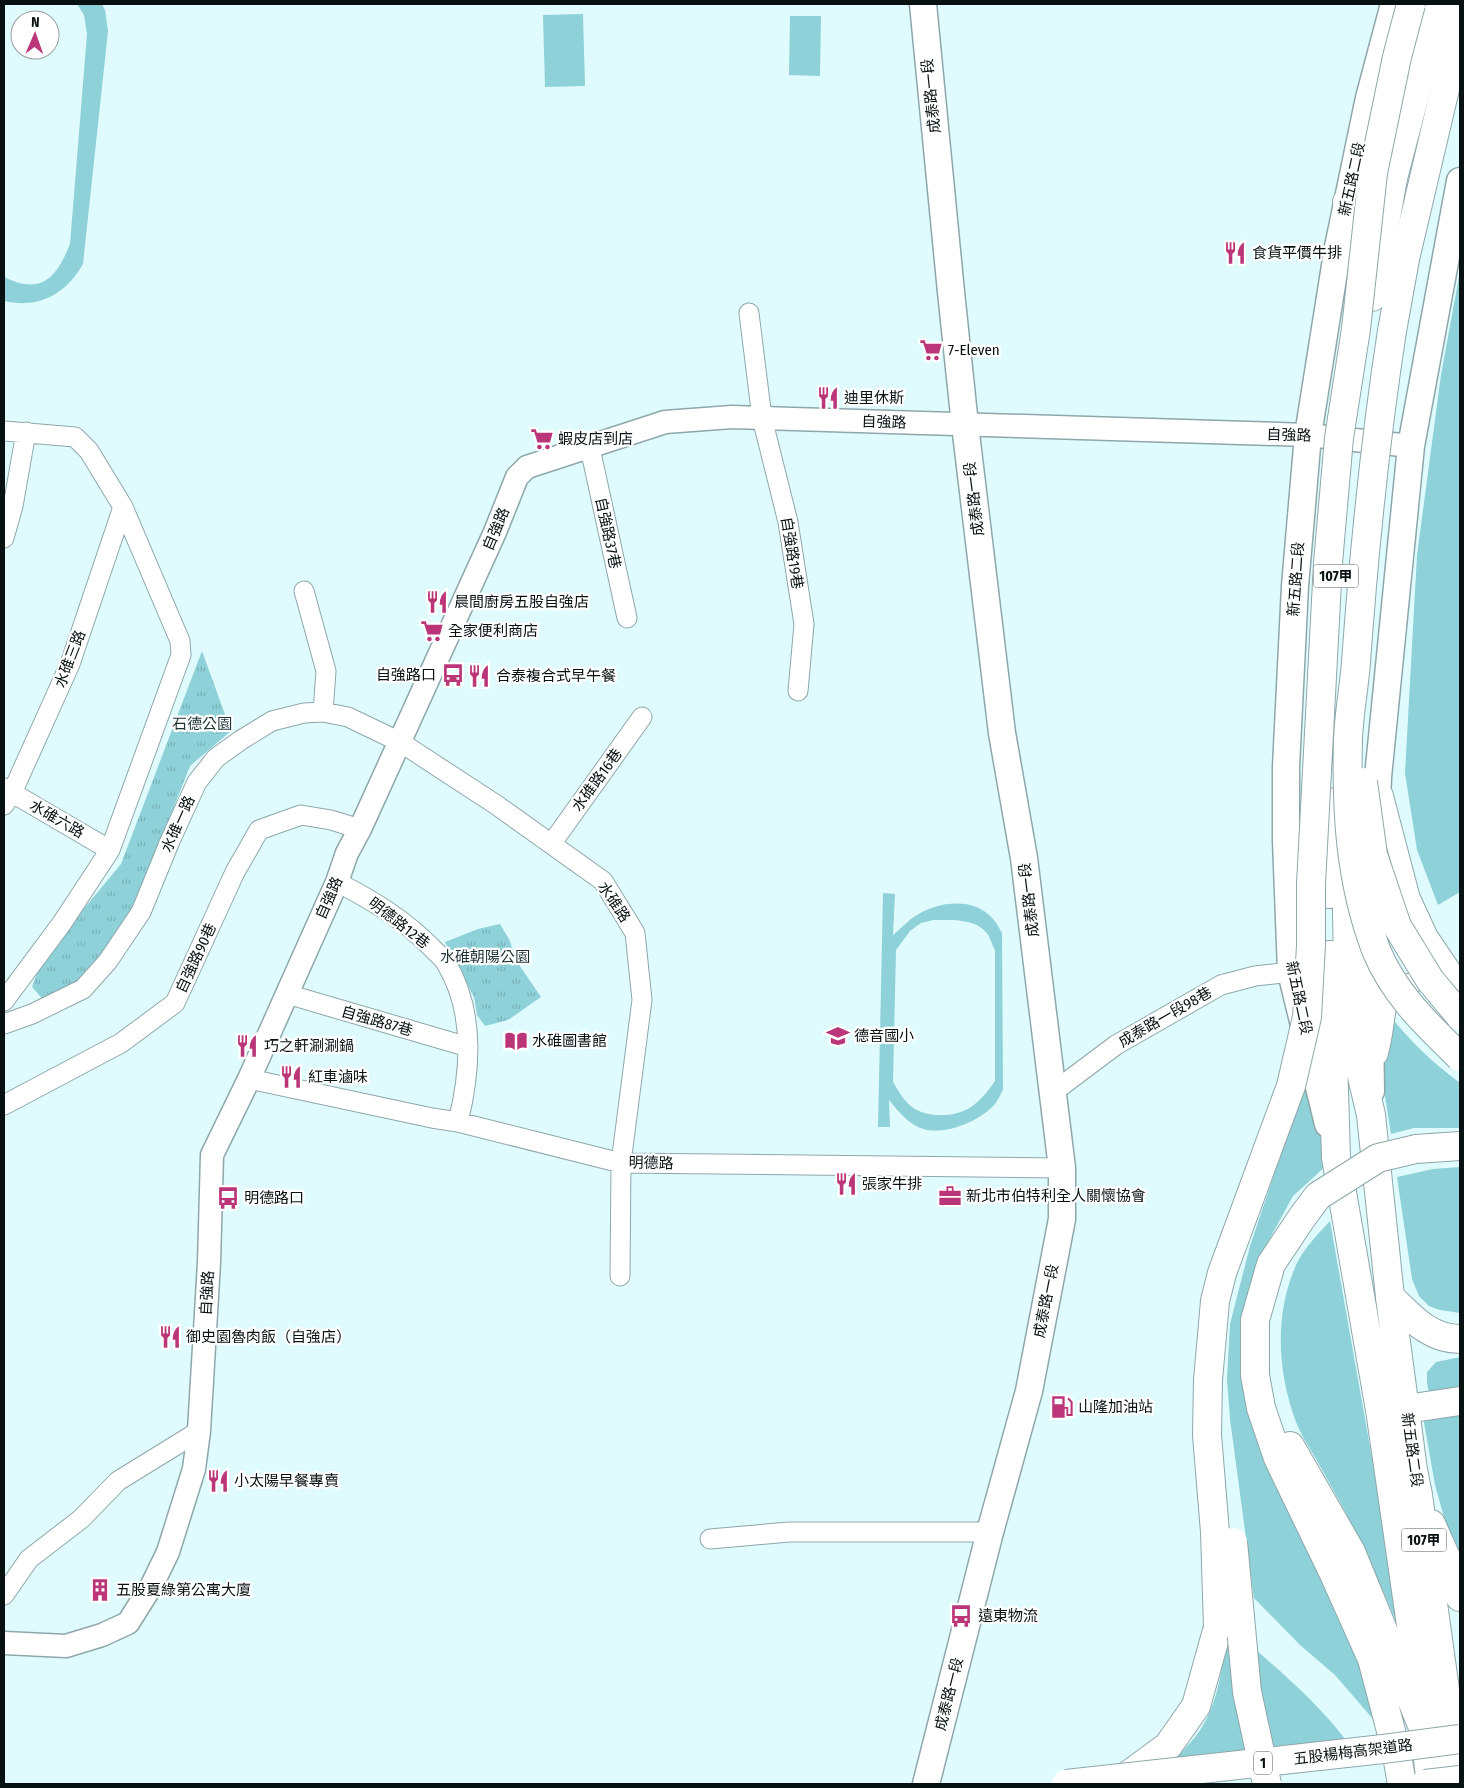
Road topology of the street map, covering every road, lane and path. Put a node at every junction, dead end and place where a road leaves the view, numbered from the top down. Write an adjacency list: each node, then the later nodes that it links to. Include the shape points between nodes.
1 (923, 4): 16 (main road, 成泰路一段)
2 (1394, 4): 11 (main road, 新五路二段 / 107甲, via 1369,98)
3 (1411, 4): 13 (main road, bridge, via 1373,174)
4 (1427, 4): 13 (main road, bridge, via 1386,176)
5 (1439, 4): 8 (main road, 新五路二段 / 107甲)
6 (1458, 4): 20 (main road, 新五路二段 / 107甲, via 1437,79 1396,257)
7 (1460, 25): 14 (main road, via 1405,259)
8 (1430, 37): 11 (main road); 20 (main road, 新五路二段 / 107甲, via 1393,178 1378,253)
9 (1460, 90): 14 (main road)
10 (1460, 181): 21 (main road, 新五路二段 / 107甲)
11 (1347, 202): 19 (main road, 新五路二段 / 107甲)
12 (749, 313): 15 (street, 自強路19巷)
13 (1356, 329): 38 (main road, bridge, via 1340,438 1328,562)
14 (1392, 331): 27 (main road, bridge, via 1376,441)
15 (762, 418): 16 (street, 自強路); 22 (street, 自強路, via 665,422); 28 (street, 自強路19巷, via 788,522 804,624)
16 (965, 425): 19 (street, 自強路); 49 (main road, 成泰路一段, via 1002,732 1024,858)
17 (4, 431): 18 (street)
18 (26, 432): 23 (street, via 75,437 89,451); 24 (street)
19 (1308, 435): 20 (street, 自強路); 39 (main road, 新五路二段 / 107甲, via 1295,586 1286,767)
20 (1359, 440): 21 (street, 自強路); 51 (main road, 新五路二段 / 107甲, via 1345,833 1348,963 1356,1051); 54 (main road, 新五路二段 / 107甲, via 1336,577 1327,832)
21 (1411, 446): 32 (main road, 新五路二段 / 107甲)
22 (590, 448): 26 (street, 自強路37巷); 31 (street, 自強路, via 527,467 517,477)
23 (123, 507): 33 (street, 水碓三路, via 70,664); 36 (street, via 180,641 181,655)
24 (4, 538)
25 (304, 591): 29 (street, via 326,671)
26 (627, 618)
27 (1356, 664): 43 (main road, bridge, via 1360,763 1373,854 1397,926 1430,980); 46 (main road, bridge, via 1348,738 1348,814 1352,863 1364,914 1377,951 1399,993)
28 (798, 691)
29 (323, 712): 31 (street, 水碓一路, via 348,717); 44 (street, 水碓一路, via 304,713 272,722 216,758 198,782 141,912 108,961 84,989)
30 (642, 717): 35 (street, 水碓路16巷)
31 (400, 742): 34 (street, 自強路); 35 (street, 水碓路)
32 (1378, 777): 40 (street, via 1410,897 1428,936); 47 (main road, 新五路二段 / 107甲, via 1369,973)
33 (6, 795): 36 (street, 水碓六路)
34 (360, 829): 37 (street, 自強路); 50 (street, 自強路90巷, via 301,815 258,830 235,872 175,1003 121,1043)
35 (552, 843): 55 (street, 水碓路, via 603,881 635,933 642,1000)
36 (110, 850): 42 (street, via 62,923)
37 (337, 882): 41 (street, 自強路); 45 (street, 明德路12巷, via 400,920 445,962 458,989 466,1020)
38 (1311, 946): 75 (main road, bridge, via 1307,1017 1295,1070 1222,1272 1215,1301 1206,1435 1215,1532 1218,1628 1196,1706 1168,1746); 76 (main road, bridge, via 1315,1019 1298,1091 1236,1263 1227,1297 1221,1390 1247,1692)
39 (1291, 972): 49 (street, 成泰路一段98巷, via 1255,976 1221,985 1116,1045); 54 (main road, 新五路二段 / 107甲)
40 (1459, 982): 47 (street, via 1440,976 1417,979 1396,989 1385,1010 1382,1040)
41 (286, 994): 45 (street, 自強路87巷); 48 (street, 自強路)
42 (4, 1001)
43 (1460, 1016)
44 (4, 1024)
45 (468, 1048): 52 (street, 明德路12巷, via 467,1081)
46 (1460, 1057)
47 (1371, 1078): 51 (main road, 新五路二段 / 107甲)
48 (249, 1079): 52 (street, 明德路); 63 (street, 自強路, via 212,1155)
49 (1052, 1093): 56 (main road, 成泰路一段)
50 (4, 1105)
51 (1371, 1115): 59 (main road, 新五路二段 / 107甲)
52 (458, 1122): 55 (street, 明德路)
53 (1460, 1146): 58 (main road, bridge, via 1416,1149 1378,1158 1318,1196 1271,1264)
54 (1336, 1158): 62 (main road, 新五路二段 / 107甲)
55 (621, 1163): 56 (street, 明德路); 57 (street, 水碓路)
56 (1062, 1168): 65 (main road, 成泰路一段, via 1062,1219 1029,1391)
57 (620, 1276)
58 (1264, 1286): 70 (main road, via 1270,1394 1282,1432 1351,1552); 77 (main road, via 1255,1320 1254,1340 1255,1375 1261,1408 1278,1458 1372,1659)
59 (1390, 1296): 60 (main road, via 1421,1326 1448,1339); 62 (main road, 新五路二段 / 107甲)
60 (1460, 1339)
61 (1460, 1401): 62 (main road)
62 (1393, 1410): 64 (main road, 新五路二段 / 107甲); 70 (main road, 新五路二段 / 107甲)
63 (199, 1431): 67 (street, via 118,1480 81,1519 29,1559); 69 (street, 自強路, via 194,1469 168,1552 128,1623 66,1646)
64 (1418, 1495): 68 (main road, via 1454,1575); 80 (main road, 新五路二段 / 107甲)
65 (990, 1532): 66 (street, via 789,1532); 73 (main road, 成泰路一段)
66 (710, 1539)
67 (4, 1595)
68 (1460, 1597)
69 (4, 1644)
70 (1424, 1730): 79 (main road, 新五路二段 / 107甲)
71 (1460, 1739): 74 (main road, 五股楊梅高架道路 / 1, bridge)
72 (1460, 1780): 78 (main road, bridge)
73 (926, 1784)
74 (1066, 1784)
75 (1116, 1784)
76 (1267, 1784)
77 (1402, 1784)
78 (1426, 1784)
79 (1431, 1784)
80 (1458, 1784)

